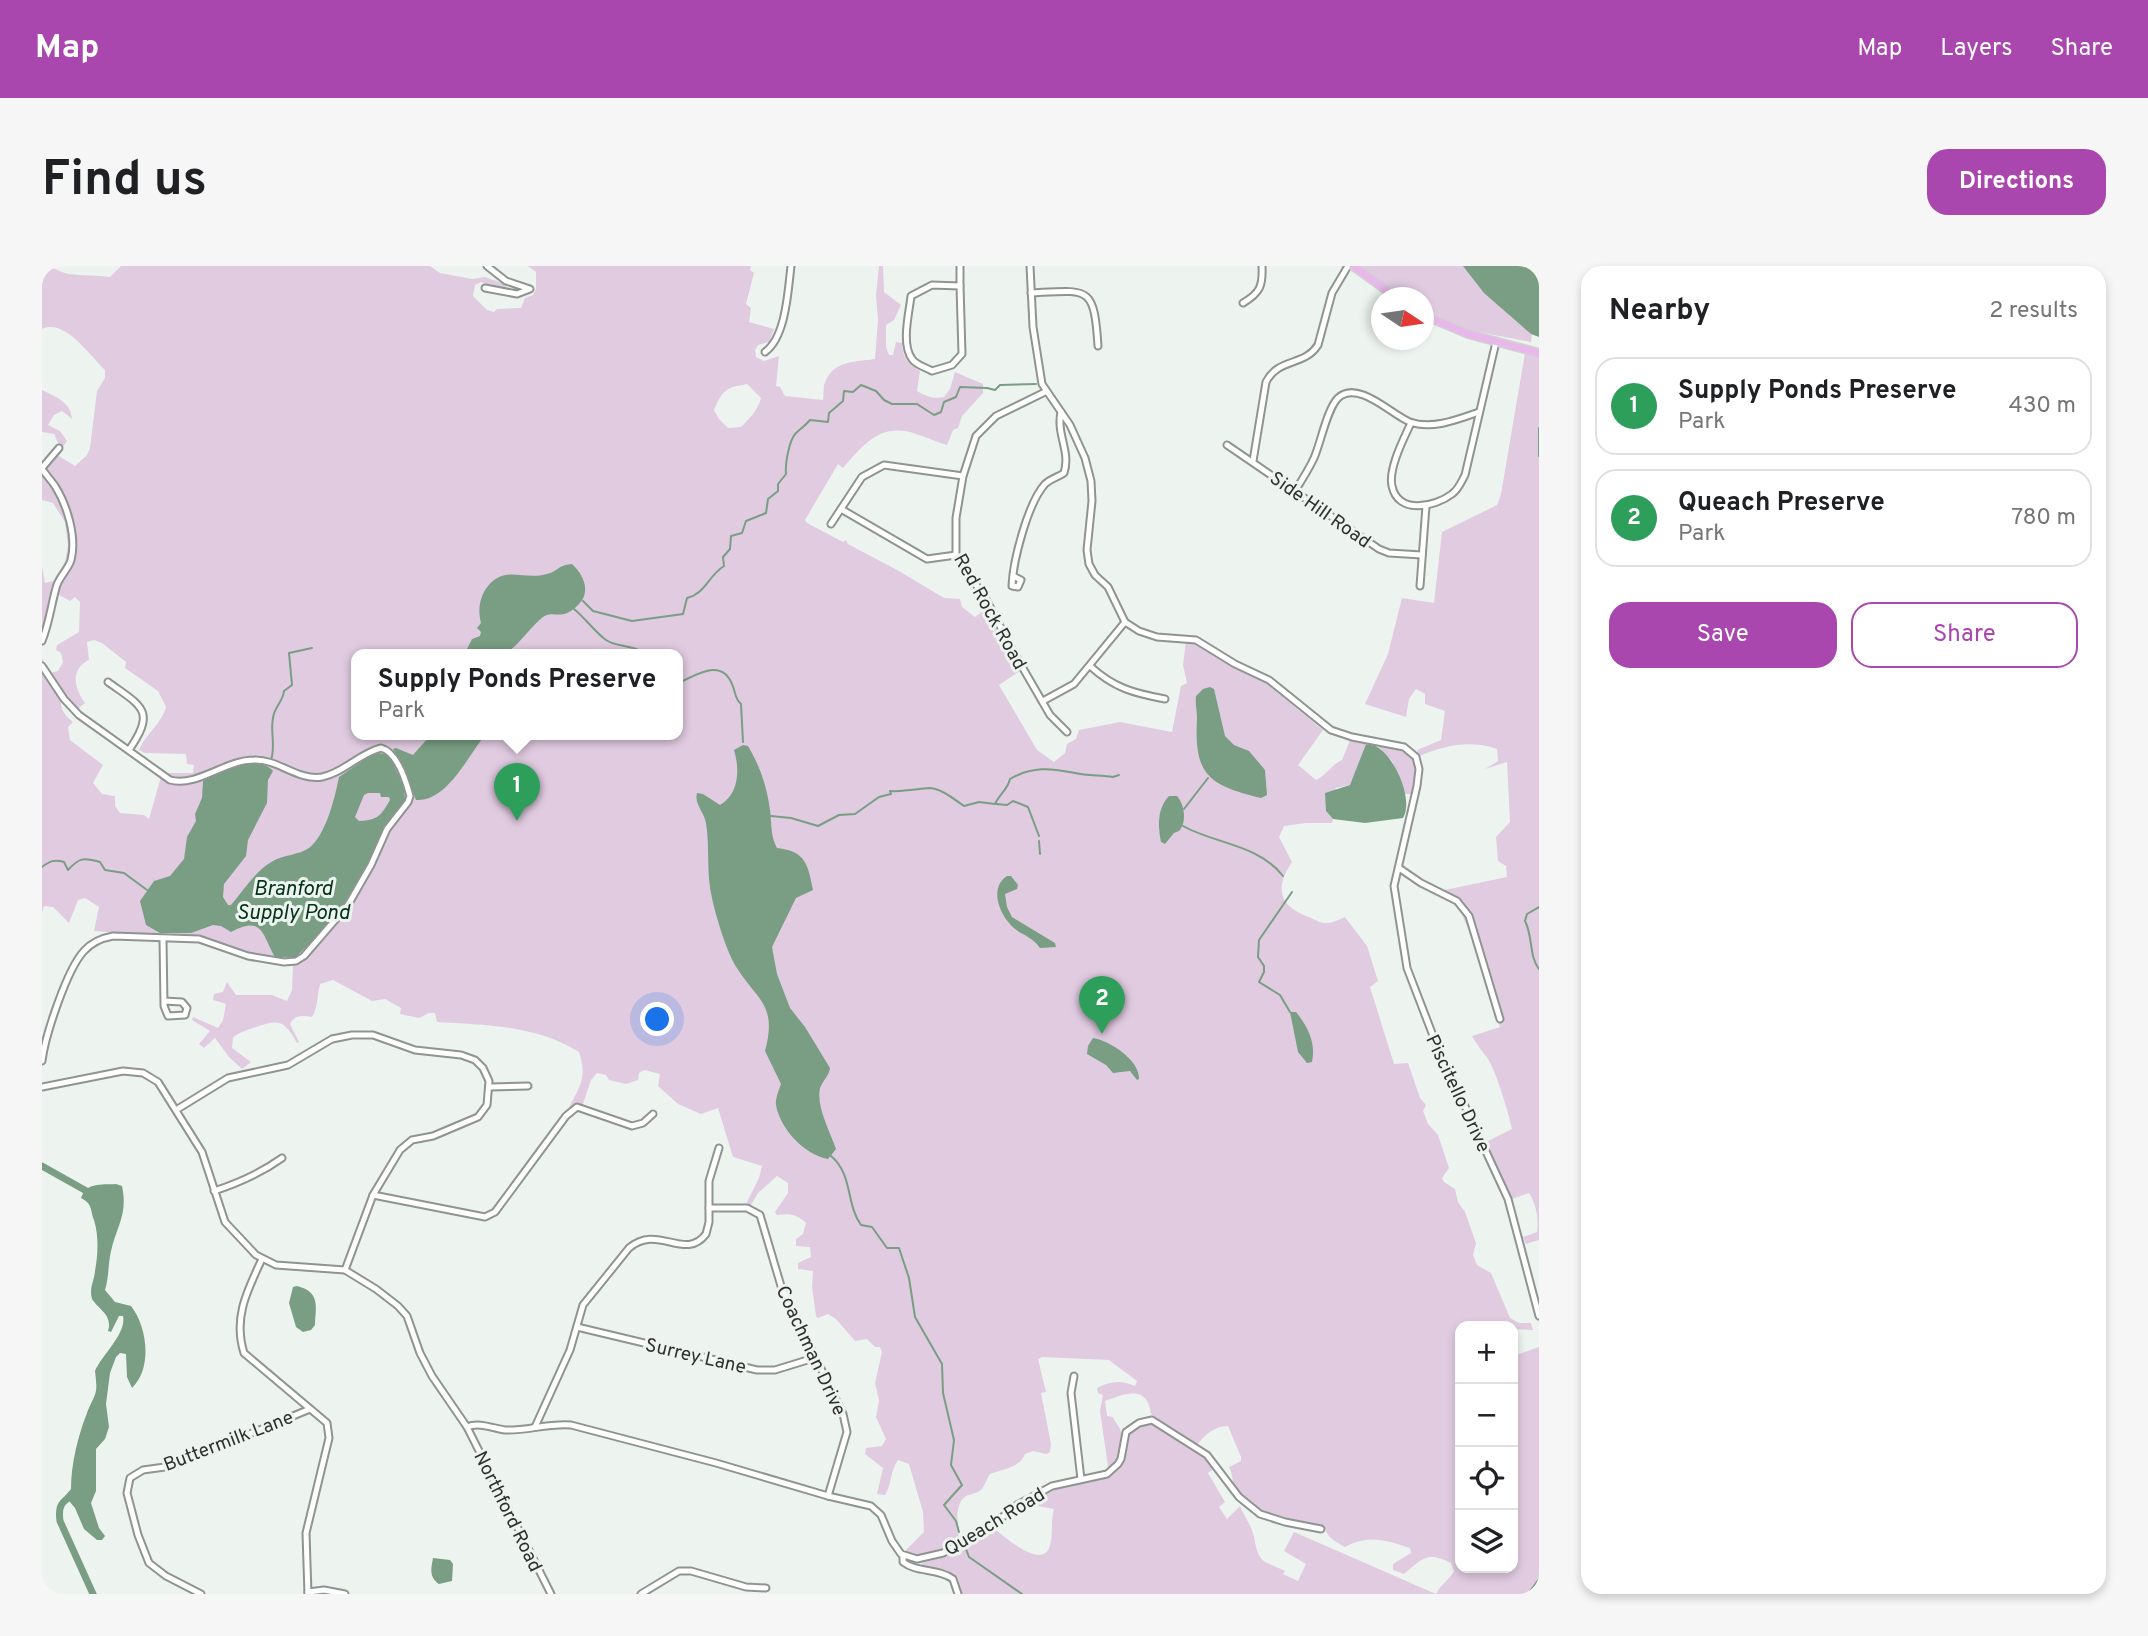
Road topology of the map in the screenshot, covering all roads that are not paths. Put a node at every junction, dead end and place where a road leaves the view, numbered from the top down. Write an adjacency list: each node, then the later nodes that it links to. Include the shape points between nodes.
1 (487, 266): 9 (street, via 506,281 530,289 517,295)
2 (791, 266): 15 (street, via 775,342)
3 (960, 266): 7 (street)
4 (1030, 266): 10 (street)
5 (1262, 266): 11 (street, via 1259,293)
6 (1350, 266): 8 (main road); 23 (street, via 1332,293 1314,351 1270,373)
7 (960, 286): 7 (street, via 961,354 952,365 932,371 914,362 908,351 911,296 932,285)
8 (1381, 287)
9 (485, 288)
10 (1031, 293): 14 (street, via 1075,291 1089,299 1096,313); 17 (street, via 1035,349)
11 (1243, 303)
12 (1434, 320): 13 (main road)
13 (1496, 342): 16 (main road); 19 (street)
14 (1098, 346)
15 (765, 352)
16 (1539, 353)
17 (1045, 392): 18 (street); 25 (street, Red Rock Road, via 996,416 976,436)
18 (1061, 412): 32 (street, via 1058,426 1068,462 1064,473 1047,481 1037,496 1018,547); 34 (street, via 1080,446 1091,481 1089,564 1108,587)
19 (1479, 412): 20 (street, via 1444,423); 27 (street, via 1459,487)
20 (1411, 422): 26 (street, via 1382,404 1354,392 1345,393 1334,404 1314,460); 27 (street, via 1391,483 1398,499)
21 (1227, 445): 23 (street, Side Hill Road)
22 (59, 448): 24 (street)
23 (1253, 461): 26 (street, Side Hill Road)
24 (42, 469): 35 (street, via 65,509 72,551 57,584)
25 (963, 475): 28 (street, via 884,465 862,477); 30 (street, Red Rock Road)
26 (1296, 491): 31 (street, Side Hill Road, via 1379,549)
27 (1426, 506): 31 (street)
28 (841, 509): 29 (street); 30 (street, via 928,559)
29 (831, 524)
30 (956, 555): 40 (street, Red Rock Road)
31 (1422, 555): 33 (street)
32 (1013, 576)
33 (1420, 586)
34 (1125, 622): 37 (street); 43 (street, Piscitello Drive, via 1150,635 1204,644 1269,680 1336,732 1411,750 1419,769)
35 (42, 641)
36 (42, 666): 42 (street, via 75,711)
37 (1090, 666): 39 (street, via 1105,680 1132,693); 40 (street, via 1074,684)
38 (108, 682): 42 (street, via 136,702 143,715 143,728)
39 (1165, 699)
40 (1043, 701): 41 (street, Red Rock Road)
41 (1067, 732)
42 (129, 750): 44 (street, via 166,778 181,782 253,760 320,777 374,750 387,750 409,793 354,895 304,956 293,962 280,961 199,940)
43 (1399, 868): 46 (street, via 1457,901 1469,916); 60 (street, Piscitello Drive, via 1394,898 1407,968 1432,1036 1508,1199)
44 (163, 939): 45 (street); 47 (street, via 113,936 83,951 66,986)
45 (164, 1001)
46 (1500, 1019)
47 (42, 1061)
48 (42, 1087): 51 (street, via 138,1071 158,1082)
49 (490, 1087): 50 (street); 51 (street, via 475,1060 415,1050 373,1035 352,1035 332,1039 288,1065 228,1077); 56 (street, via 487,1105 478,1117 412,1140 400,1150)
50 (528, 1087)
51 (176, 1110): 55 (street, via 202,1152)
52 (653, 1114): 56 (street, via 632,1126 577,1107 495,1212 485,1217)
53 (719, 1148): 57 (street, via 709,1181)
54 (282, 1158): 55 (street, via 238,1184)
55 (214, 1191): 58 (street, via 228,1227)
56 (373, 1195): 59 (street)
57 (709, 1208): 61 (street, via 706,1234 698,1242 686,1246 648,1238 629,1248 588,1297); 62 (street, Coachman Drive, via 747,1208 760,1215 781,1286)
58 (262, 1259): 59 (street, via 276,1265); 64 (street, via 243,1303 239,1336 244,1353)
59 (345, 1270): 65 (street, Northford Road, via 407,1316 432,1377)
60 (1539, 1316)
61 (577, 1327): 62 (street, Surrey Lane, via 757,1370 775,1370); 66 (street)
62 (814, 1358): 68 (street, Coachman Drive, via 843,1413 847,1432)
63 (1074, 1376): 67 (street, via 1071,1393)
64 (310, 1409): 72 (street, via 327,1423 329,1438 306,1533); 73 (street, Buttermilk Lane, via 172,1466 143,1469 130,1478 127,1493 149,1563)
65 (467, 1427): 66 (street); 75 (street, Northford Road)
66 (535, 1427): 68 (street, via 578,1426)
67 (1081, 1479): 69 (street, Queach Road, via 1113,1469 1121,1458 1126,1432 1152,1420 1208,1455 1239,1497 1257,1512); 70 (street, Queach Road, via 1052,1486 943,1553 922,1559)
68 (828, 1496): 70 (street, via 878,1511)
69 (1321, 1529)
70 (903, 1555): 77 (street, via 908,1566 948,1575)
71 (766, 1588): 76 (street, via 679,1571)
72 (308, 1593): 74 (street)
73 (201, 1594)
74 (345, 1594)
75 (551, 1594)
76 (641, 1594)
77 (958, 1594)

